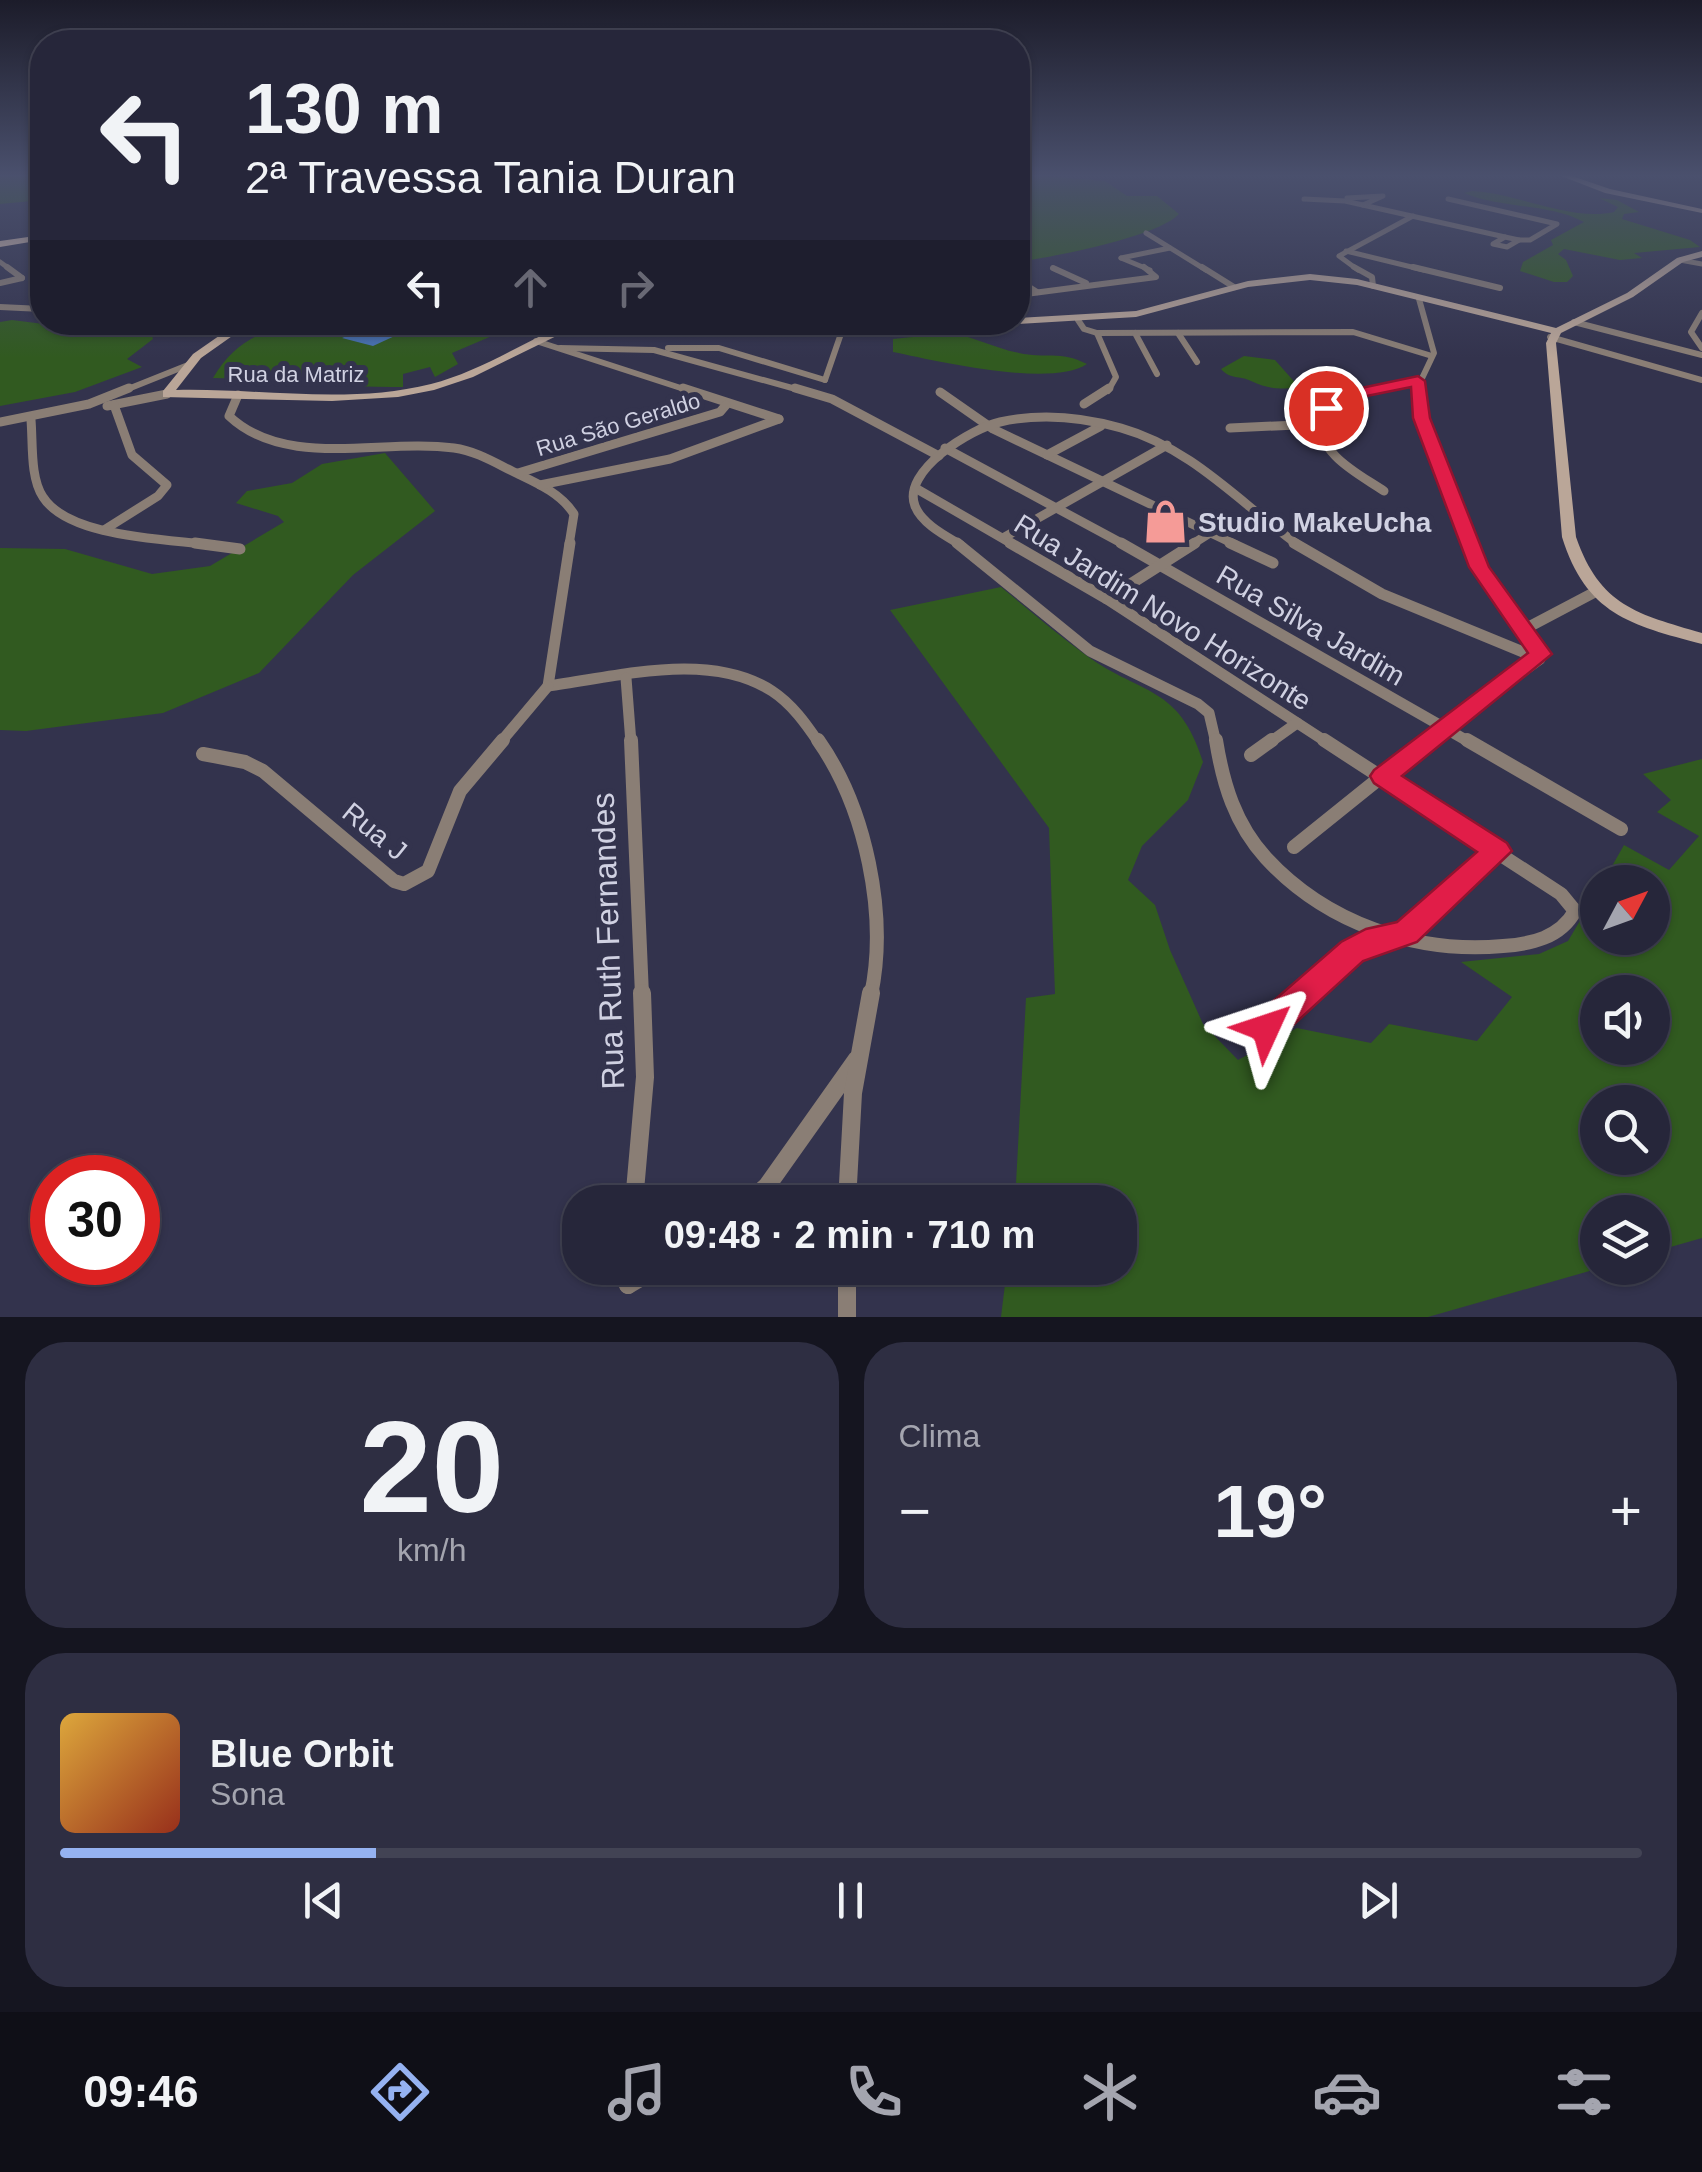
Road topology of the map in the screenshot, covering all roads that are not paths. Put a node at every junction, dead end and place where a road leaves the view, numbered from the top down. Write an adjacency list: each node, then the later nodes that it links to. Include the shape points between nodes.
1 (1150, 235): 8 (street)
2 (1374, 235): 9 (street)
3 (1537, 235): 6 (street)
4 (1505, 236): 6 (street); 6 (street, via 1493,244 1507,247)
5 (30, 240): 7 (main road)
6 (1519, 240)
7 (0, 244)
8 (1170, 248): 18 (street, via 1121,258 1156,277); 20 (street)
9 (1346, 250): 19 (street, via 1340,258 1372,277); 22 (street)
10 (1702, 254): 11 (street)
11 (1680, 260): 13 (street); 31 (street)
12 (0, 262): 15 (street)
13 (1702, 264)
14 (1053, 268): 18 (street)
15 (10, 270): 16 (street); 17 (street, via 22,278)
16 (0, 272)
17 (0, 283)
18 (1090, 284): 23 (street)
19 (1373, 286): 20 (street, via 1310,277); 25 (street)
20 (1234, 287): 29 (street, via 1154,312)
21 (1030, 288): 23 (street)
22 (1500, 288)
23 (1036, 292): 24 (street)
24 (1030, 293)
25 (1419, 298): 37 (street); 45 (street)
26 (0, 307): 27 (street)
27 (30, 308)
28 (1702, 313): 32 (street)
29 (1078, 320): 30 (street); 34 (street)
30 (1030, 321)
31 (1574, 322): 37 (street); 44 (street)
32 (1692, 328): 33 (street); 44 (street)
33 (1702, 330)
34 (1097, 333): 35 (street); 56 (street, via 1115,382)
35 (1135, 333): 36 (street); 48 (street)
36 (1178, 333): 45 (street, via 1353,332); 46 (street)
37 (1554, 334): 50 (street); 80 (street, via 1569,537 1578,568)
38 (224, 335): 47 (street)
39 (551, 335): 41 (street, Rua da Matriz)
40 (840, 335): 49 (street)
41 (536, 342): 42 (street); 54 (street, Rua da Matriz, via 468,375 415,391)
42 (560, 348): 43 (street); 58 (street)
43 (654, 350): 49 (street, via 720,348); 55 (street, Rua Silva Jardim)
44 (1702, 352)
45 (1432, 356): 51 (street)
46 (1197, 362)
47 (188, 365): 53 (street); 60 (street, via 89,404)
48 (1157, 374)
49 (825, 380): 55 (street)
50 (1702, 380)
51 (1418, 381): 61 (street, via 1352,394 1321,412); 82 (street, via 1422,418 1462,528 1492,588)
52 (940, 392): 62 (street)
53 (167, 394): 54 (street, Rua da Matriz); 57 (street, Rua da Matriz)
54 (238, 394): 68 (street, via 233,422 270,442 445,447 473,452)
55 (832, 399): 66 (street, Rua Silva Jardim)
56 (1084, 404)
57 (114, 405): 59 (street, Rua da Matriz); 74 (street, via 132,456 167,486)
58 (726, 405): 68 (street, Rua São Geraldo); 70 (street, via 779,419 670,459)
59 (31, 420): 60 (street, Rua da Matriz); 74 (street, via 43,498 64,519)
60 (0, 424)
61 (1318, 424): 64 (street); 72 (street, via 1326,450)
62 (987, 425): 63 (street, via 1027,419); 66 (street); 67 (street)
63 (1101, 426): 65 (street); 67 (street)
64 (1230, 428)
65 (1167, 445): 69 (street); 84 (street, via 1328,566)
66 (942, 452): 71 (street, via 921,473); 73 (street, Rua Silva Jardim)
67 (1047, 455): 69 (street)
68 (517, 474): 70 (street)
69 (1102, 482): 73 (street); 75 (street)
70 (540, 485): 86 (street, via 574,514)
71 (917, 489): 76 (street, Rua Jardim Novo Horizonte); 95 (street, via 914,504 922,516 1080,643 1209,713 1225,788 1268,860 1324,903)
72 (1384, 491)
73 (1056, 509): 76 (street); 79 (street, Rua Silva Jardim)
74 (104, 530): 77 (street)
75 (1210, 534): 78 (street); 79 (street)
76 (1003, 538): 81 (street, Rua Jardim Novo Horizonte)
77 (240, 549)
78 (1273, 564)
79 (1162, 565): 81 (street); 88 (street, Rua Silva Jardim)
80 (1595, 592): 82 (street); 83 (street, via 1636,618)
81 (1107, 599): 87 (street, Rua Jardim Novo Horizonte)
82 (1525, 629): 84 (street)
83 (1702, 639)
84 (1540, 658): 88 (street)
85 (626, 678): 86 (street); 97 (street, via 708,672 760,684 796,714 833,764 862,838 877,942); 98 (street, Rua Ruth Fernandes, via 645,1076)
86 (548, 686): 89 (street, Rua J, via 460,791 428,872 404,884 264,771)
87 (1298, 723): 90 (street); 91 (street, Rua Jardim Novo Horizonte)
88 (1442, 728): 91 (street); 92 (street, Rua Silva Jardim)
89 (203, 754)
90 (1251, 756)
91 (1384, 776): 93 (street); 94 (street, Rua Jardim Novo Horizonte)
92 (1621, 828)
93 (1294, 847)
94 (1498, 851): 95 (street, via 1406,933); 95 (street, Rua Jardim Novo Horizonte, via 1560,894 1572,918 1546,938 1491,950)
95 (1392, 938): 96 (street, via 1352,952)
96 (1266, 1028)
97 (857, 1059): 99 (street); 100 (street)
98 (635, 1185)
99 (768, 1185)
100 (848, 1185)
101 (847, 1285): 102 (street)
102 (848, 1317)

